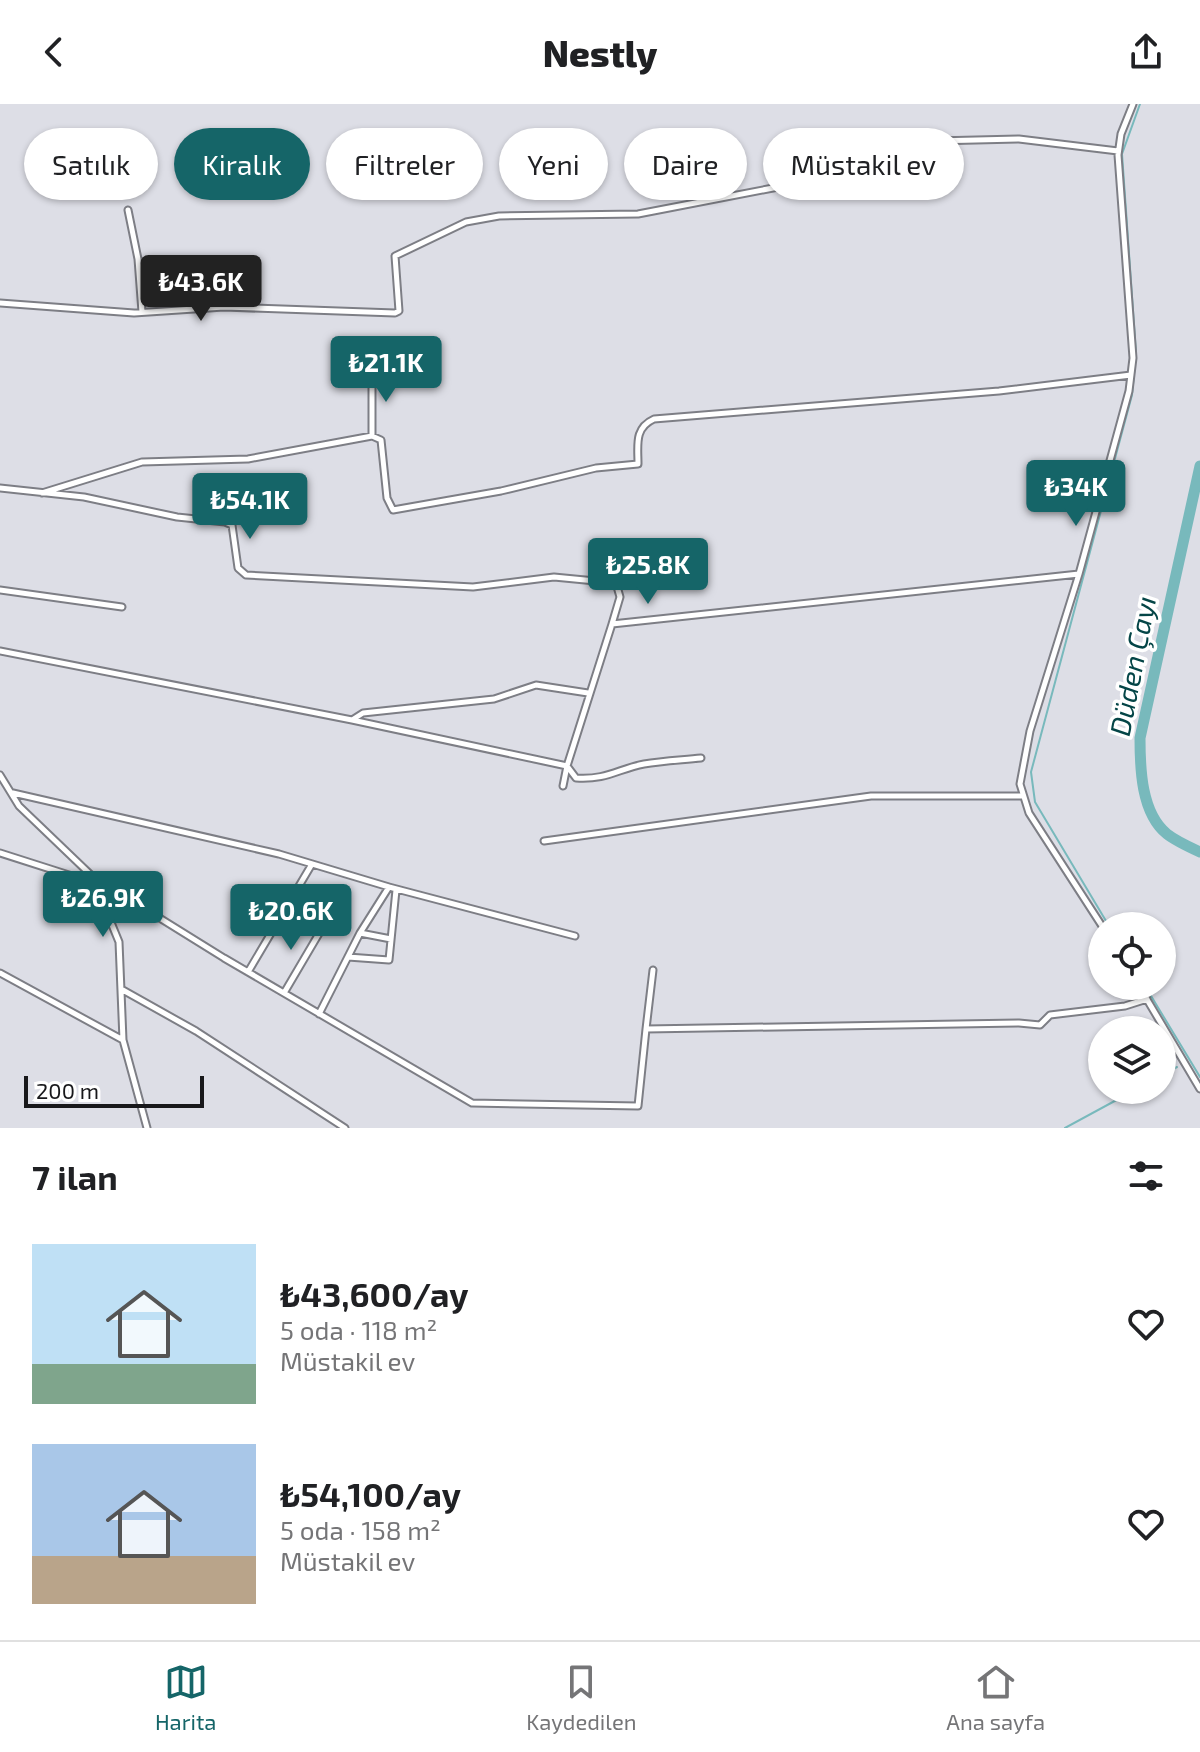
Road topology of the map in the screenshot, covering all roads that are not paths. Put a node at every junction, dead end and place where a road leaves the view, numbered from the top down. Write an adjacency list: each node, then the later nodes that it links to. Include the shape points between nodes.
1 (1133, 104): 2 (street)
2 (1118, 151): 5 (street, via 985,138 892,142 886,144 877,168 740,196 638,214 499,216 466,222 395,256 395,313 224,307); 7 (street)
3 (128, 210): 5 (street)
4 (0, 303): 5 (street)
5 (142, 312)
6 (372, 371): 8 (street)
7 (1131, 375): 8 (street, via 654,419 638,433 638,464 393,510 381,440); 11 (street)
8 (372, 436): 10 (street, via 248,459 142,462)
9 (0, 488): 10 (street)
10 (42, 493): 14 (street, via 225,522 232,525 238,568 246,575 461,587 554,577 616,583 620,597)
11 (1079, 574): 14 (street); 23 (street, via 1030,731 1021,773)
12 (0, 590): 13 (street)
13 (122, 607)
14 (612, 624): 16 (street)
15 (0, 651): 17 (street)
16 (588, 693): 17 (street, via 529,686 494,699 363,713); 19 (street)
17 (352, 720): 19 (street)
18 (701, 758): 19 (street, via 641,765 588,779 576,778)
19 (567, 766): 21 (street)
20 (0, 775): 22 (street)
21 (563, 786)
22 (13, 793): 26 (street); 27 (street, via 19,806)
23 (1023, 796): 24 (street, via 856,797); 30 (street)
24 (544, 841)
25 (0, 853): 28 (street)
26 (312, 864): 29 (street); 37 (street)
27 (92, 876): 28 (street); 37 (street)
28 (95, 883): 39 (street, via 119,942)
29 (393, 888): 32 (street); 33 (street); 34 (street)
30 (1093, 912)
31 (324, 925): 40 (street)
32 (360, 933): 34 (street); 35 (street)
33 (575, 936)
34 (391, 939): 35 (street, via 389,960)
35 (348, 957): 43 (street)
36 (653, 970): 44 (street)
37 (248, 972): 40 (street)
38 (0, 973): 45 (street)
39 (121, 989): 45 (street); 48 (street)
40 (284, 993): 43 (street)
41 (1144, 1000): 44 (street, via 1050,1015 1033,1026)
42 (1148, 1000): 46 (street)
43 (319, 1014): 44 (street, via 472,1103 486,1105 638,1106)
44 (646, 1029)
45 (123, 1040): 47 (street)
46 (1200, 1089)
47 (147, 1128)
48 (345, 1128)

